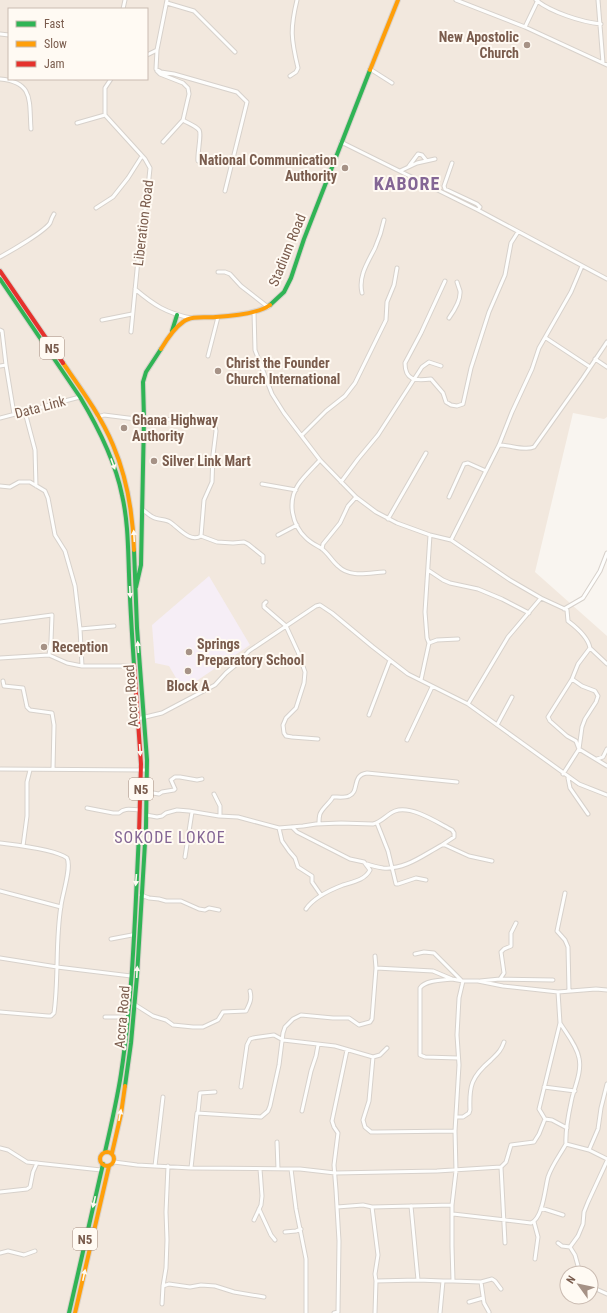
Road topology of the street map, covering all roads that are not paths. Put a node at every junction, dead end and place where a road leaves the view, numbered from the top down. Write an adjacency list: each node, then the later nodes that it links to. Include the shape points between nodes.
1 (297, 0): 15 (street, via 291,31 298,68)
2 (398, 0): 14 (main road, Stadium Road)
3 (456, 0): 8 (street)
4 (598, 0): 7 (street)
5 (537, 1): 7 (street, via 571,17); 8 (street)
6 (167, 2): 9 (street); 10 (street, via 194,11)
7 (601, 24): 12 (street)
8 (525, 28): 12 (street)
9 (156, 50): 11 (street); 13 (street)
10 (234, 52)
11 (148, 54)
12 (605, 64)
13 (156, 69): 20 (street, via 160,74 183,83 188,88 189,94); 32 (street, via 237,92 247,102)
14 (370, 69): 18 (street); 24 (main road, Stadium Road)
15 (290, 76)
16 (0, 79): 22 (street, via 18,82 28,94)
17 (110, 80): 19 (street, via 105,88)
18 (392, 83)
19 (105, 115): 21 (street); 25 (street, Liberation Road)
20 (182, 120): 23 (street); 28 (street, via 200,132)
21 (77, 123)
22 (31, 129)
23 (163, 142)
24 (340, 142): 31 (street); 49 (main road, Stadium Road, via 291,278 284,292)
25 (142, 156): 33 (street, via 113,197); 47 (street, Liberation Road, via 150,168)
26 (435, 159): 27 (street)
27 (426, 160): 30 (street); 30 (street, via 418,154)
28 (198, 161)
29 (452, 163): 34 (street, via 445,189 477,204 480,207)
30 (408, 167): 31 (street)
31 (400, 171): 34 (street)
32 (225, 191)
33 (96, 208)
34 (478, 210): 37 (street)
35 (54, 214): 38 (street, via 44,229)
36 (384, 220): 48 (street, via 362,276)
37 (518, 232): 39 (street); 69 (street, via 511,243 505,275 489,312 471,368 463,404 457,406 446,402 443,393 431,379)
38 (0, 257)
39 (582, 266): 44 (street); 60 (street)
40 (397, 268): 76 (street, via 387,302 386,320 355,383 345,396)
41 (0, 271): 73 (main road, Accra Road / N5)
42 (218, 272): 49 (street, via 230,274 241,286)
43 (0, 279): 70 (main road, Accra Road / N5)
44 (607, 279)
45 (445, 281): 69 (street, via 422,333 405,363 406,375)
46 (457, 282): 55 (street, via 460,292)
47 (135, 289): 51 (street, Liberation Road); 52 (street, via 152,303)
48 (362, 293)
49 (268, 306): 50 (main road, Stadium Road)
50 (254, 312): 53 (main road, Stadium Road); 76 (street, via 255,350 263,372 272,394)
51 (132, 314): 56 (street); 58 (street, Liberation Road)
52 (177, 315): 54 (street); 59 (main road)
53 (218, 317): 54 (main road, Stadium Road); 62 (street)
54 (191, 318): 59 (main road, via 179,324)
55 (449, 318)
56 (102, 320)
57 (0, 330): 64 (street)
58 (131, 332)
59 (171, 334): 75 (main road, via 146,372 143,382)
60 (546, 338): 67 (street); 77 (street, via 539,348)
61 (607, 342): 63 (street)
62 (208, 356)
63 (595, 359): 67 (street); 68 (street)
64 (6, 365): 65 (street); 72 (street)
65 (0, 366)
66 (441, 366): 69 (street, via 429,362)
67 (590, 367): 77 (street, via 534,447 529,449)
68 (607, 367)
69 (413, 380): 81 (street, via 378,435)
70 (80, 397): 71 (street, Data Link); 102 (main road, Accra Road / N5, one-way to 102, via 107,448 122,494 127,522)
71 (25, 412): 72 (street, Data Link); 84 (street, via 35,450)
72 (14, 414): 74 (street, Data Link)
73 (98, 417): 75 (street); 99 (main road, Accra Road / N5, one-way to 73, via 133,522 128,492 113,445)
74 (0, 418)
75 (144, 419): 88 (main road); 93 (street, via 204,420 215,426 212,482 204,500)
76 (302, 435): 79 (street)
77 (499, 445): 80 (street)
78 (426, 453): 89 (street)
79 (320, 460): 81 (street); 85 (street)
80 (486, 471): 87 (street, via 468,463 464,464); 94 (street)
81 (341, 482): 86 (street)
82 (262, 484): 85 (street)
83 (0, 486): 84 (street, via 10,487 19,482 30,482)
84 (36, 486): 111 (street, via 46,492 56,535 65,551 75,586)
85 (296, 490): 90 (street, via 292,510)
86 (356, 497): 89 (street); 95 (street)
87 (449, 497)
88 (142, 509): 93 (street, via 154,518 169,521 191,538 197,539); 97 (main road)
89 (388, 519): 92 (street)
90 (297, 525): 91 (street); 95 (street, via 305,538)
91 (278, 535)
92 (430, 535): 94 (street); 100 (street)
93 (201, 536): 98 (street, via 218,542 244,542 262,556)
94 (451, 540): 104 (street)
95 (322, 549): 101 (street, via 346,573)
96 (607, 553): 106 (street, via 600,571 583,598)
97 (141, 555): 99 (main road); 103 (main road)
98 (263, 562)
99 (134, 566): 102 (main road); 103 (main road, Accra Road / N5)
100 (428, 570): 107 (street, via 443,580 502,599); 113 (street, via 424,612)
101 (384, 572)
102 (129, 574): 120 (main road, Accra Road / N5, one-way to 120)
103 (135, 589): 128 (main road, Accra Road / N5, one-way to 103)
104 (541, 598): 106 (street); 107 (street)
105 (266, 602): 110 (street, via 264,607)
106 (564, 609): 114 (street, via 567,610 568,621 579,629)
107 (529, 614): 126 (street, via 508,637)
108 (0, 622): 115 (street, via 52,615)
109 (114, 626): 111 (street)
110 (286, 626): 117 (street, via 320,605); 128 (street, via 249,651 215,685 162,713); 131 (street, via 298,652 305,677 296,708 283,725 284,733 286,736)
111 (80, 629): 119 (street)
112 (458, 639): 113 (street)
113 (429, 643): 122 (street)
114 (590, 648): 118 (street); 121 (street, via 578,664)
115 (49, 655): 116 (street); 119 (street)
116 (0, 658)
117 (390, 660): 122 (street, via 408,674); 127 (street)
118 (607, 664)
119 (82, 666): 120 (street)
120 (133, 666): 129 (main road, Accra Road / N5)
121 (572, 679): 133 (street, via 596,691 598,696 582,727); 133 (street, via 548,717 567,736 576,741)
122 (421, 680): 124 (street)
123 (3, 681): 138 (street, via 4,686 23,688 30,710 52,713)
124 (432, 687): 126 (street); 132 (street)
125 (512, 697): 130 (street)
126 (468, 704): 130 (street)
127 (369, 715)
128 (143, 718): 129 (street); 141 (main road, Accra Road / N5)
129 (137, 719): 140 (main road, Accra Road / N5, one-way to 140)
130 (497, 725): 142 (street)
131 (318, 739)
132 (407, 740)
133 (580, 749): 135 (street); 142 (street)
134 (607, 749): 135 (street, via 603,757)
135 (597, 759): 136 (street)
136 (607, 766)
137 (0, 769): 139 (street)
138 (52, 769): 139 (street); 140 (street)
139 (30, 770): 161 (street)
140 (141, 770): 141 (street); 150 (main road, Accra Road / N5)
141 (147, 770): 146 (main road, Accra Road / N5)
142 (563, 774): 143 (street)
143 (568, 778): 148 (street); 152 (street, via 570,788)
144 (202, 779): 146 (street, via 176,777 171,780 174,790 159,794)
145 (457, 782): 156 (street, via 361,774 352,794 333,798 324,808 320,813)
146 (147, 792): 153 (main road, Accra Road / N5)
147 (214, 794): 154 (street, via 220,806)
148 (607, 795)
149 (87, 808): 150 (street, via 112,813 127,809)
150 (140, 810): 175 (main road, Accra Road / N5, one-way to 175)
151 (192, 812): 153 (street, via 177,810 157,817); 154 (street); 162 (street)
152 (588, 814)
153 (146, 815): 169 (main road, Accra Road / N5)
154 (220, 816): 157 (street, via 238,817)
155 (378, 823): 156 (street); 160 (street, via 396,810 422,814 454,833 454,837); 165 (street)
156 (319, 824): 158 (street)
157 (279, 828): 158 (street); 170 (street, via 282,841 295,858 298,867 312,876 312,882)
158 (292, 828): 164 (street, via 350,859)
159 (0, 843): 161 (street)
160 (442, 845): 163 (street, via 449,845 469,856); 165 (street)
161 (23, 846): 171 (street, via 61,854 67,858 69,867)
162 (185, 857)
163 (492, 861)
164 (366, 864): 165 (street); 170 (street, via 370,871 364,878)
165 (393, 868): 166 (street, via 397,884 416,878)
166 (426, 880)
167 (0, 892): 171 (street)
168 (565, 893): 190 (street, via 558,931 568,947)
169 (141, 895): 173 (street, via 181,902 204,910); 192 (main road, Accra Road / N5, one-way to 169)
170 (321, 895): 172 (street)
171 (60, 907): 180 (street)
172 (306, 909)
173 (219, 910)
174 (516, 924): 184 (street, via 511,933 511,946 501,952 504,973)
175 (132, 935): 176 (street); 182 (main road, Accra Road / N5)
176 (111, 939)
177 (415, 954): 186 (street, via 434,953)
178 (375, 956): 181 (street)
179 (0, 958): 180 (street)
180 (57, 967): 182 (street); 193 (street, via 53,1015)
181 (376, 968): 183 (street, via 433,972); 197 (street, via 370,1022 359,1025 349,1018 301,1014 286,1027)
182 (131, 976): 195 (main road, Accra Road / N5)
183 (452, 979): 186 (street); 203 (street, via 421,985 420,1055)
184 (500, 979): 185 (street); 187 (street)
185 (553, 980)
186 (463, 981): 187 (street); 203 (street, via 459,998)
187 (478, 981): 191 (street)
188 (607, 990): 190 (street)
189 (250, 991): 192 (street, via 252,997 246,1011 224,1012 218,1020 203,1027 173,1026)
190 (569, 991): 191 (street)
191 (558, 992): 196 (street)
192 (134, 1004): 221 (main road, Accra Road / N5, one-way to 192, via 127,1075)
193 (0, 1012)
194 (105, 1017): 195 (street)
195 (127, 1017): 220 (main road, Accra Road / N5, via 121,1074)
196 (560, 1023): 206 (street); 207 (street, via 571,1039 580,1060)
197 (283, 1040): 199 (street); 205 (street, via 272,1035 250,1040 247,1045); 211 (street, via 272,1097 266,1114 254,1117)
198 (504, 1042): 212 (street, via 500,1052 482,1068 471,1084 469,1113 463,1117)
199 (318, 1045): 201 (street); 210 (street)
200 (387, 1048): 202 (street, via 380,1055)
201 (347, 1050): 202 (street); 236 (street, via 332,1116 338,1133 334,1156)
202 (373, 1057): 215 (street, via 365,1127 371,1132)
203 (458, 1058): 212 (street)
204 (607, 1084): 219 (street, via 598,1129)
205 (241, 1087)
206 (544, 1087): 207 (street); 213 (street, via 538,1109)
207 (574, 1091): 214 (street)
208 (215, 1092): 211 (street, via 200,1093)
209 (163, 1097): 227 (street)
210 (302, 1110)
211 (198, 1112): 229 (street)
212 (456, 1117): 215 (street)
213 (545, 1119): 214 (street); 230 (street, via 534,1142 512,1145)
214 (567, 1128): 217 (street)
215 (455, 1131): 235 (street)
216 (277, 1142): 232 (street)
217 (566, 1144): 219 (street); 242 (street, via 548,1179)
218 (0, 1148): 224 (street, via 27,1162)
219 (589, 1150): 222 (street)
220 (105, 1152): 221 (main road); 225 (main road, Accra Road / N5, via 100,1158)
221 (112, 1153): 223 (main road, Accra Road / N5)
222 (607, 1160): 254 (street, via 584,1212 578,1236)
223 (114, 1162): 226 (main road); 227 (street)
224 (37, 1163): 234 (street); 237 (street, via 30,1187)
225 (103, 1164): 226 (main road); 234 (main road, Accra Road / N5)
226 (109, 1166): 272 (main road, N5, one-way to 226)
227 (155, 1166): 228 (street)
228 (168, 1166): 229 (street); 264 (street, via 166,1268)
229 (191, 1168): 231 (street)
230 (501, 1168): 235 (street); 247 (street)
231 (260, 1169): 232 (street); 243 (street, via 262,1196)
232 (278, 1169): 233 (street)
233 (291, 1169): 236 (street); 249 (street)
234 (101, 1170): 271 (main road, Accra Road / N5, one-way to 271)
235 (456, 1171): 236 (street); 238 (street)
236 (335, 1173): 240 (street)
237 (0, 1192)
238 (452, 1205): 239 (street); 244 (street)
239 (411, 1206): 241 (street); 259 (street)
240 (337, 1207): 241 (street); 275 (street)
241 (372, 1207): 260 (street, via 378,1255)
242 (541, 1208): 245 (street); 248 (street)
243 (259, 1209): 246 (street); 251 (street)
244 (453, 1214): 247 (street); 261 (street)
245 (563, 1215)
246 (254, 1220)
247 (503, 1220): 248 (street); 252 (street)
248 (534, 1222): 257 (street, via 538,1237)
249 (301, 1230): 250 (street); 273 (street, via 306,1258)
250 (285, 1232)
251 (275, 1240)
252 (505, 1243)
253 (558, 1243): 254 (street)
254 (570, 1247): 258 (street)
255 (34, 1251): 256 (street, via 24,1255)
256 (0, 1252)
257 (535, 1259)
258 (578, 1265)
259 (418, 1280): 260 (street); 262 (street)
260 (376, 1281): 276 (street)
261 (453, 1281): 262 (street); 263 (street)
262 (443, 1282): 277 (street)
263 (481, 1282): 265 (street, via 494,1280); 267 (street)
264 (163, 1286): 266 (street, via 215,1286); 269 (street)
265 (501, 1290)
266 (264, 1297)
267 (483, 1298): 268 (street); 270 (street)
268 (469, 1302)
269 (162, 1304)
270 (489, 1312)
271 (68, 1313)
272 (75, 1313)
273 (306, 1313)
274 (334, 1313): 275 (street)
275 (338, 1313)
276 (375, 1313)
277 (440, 1313)

